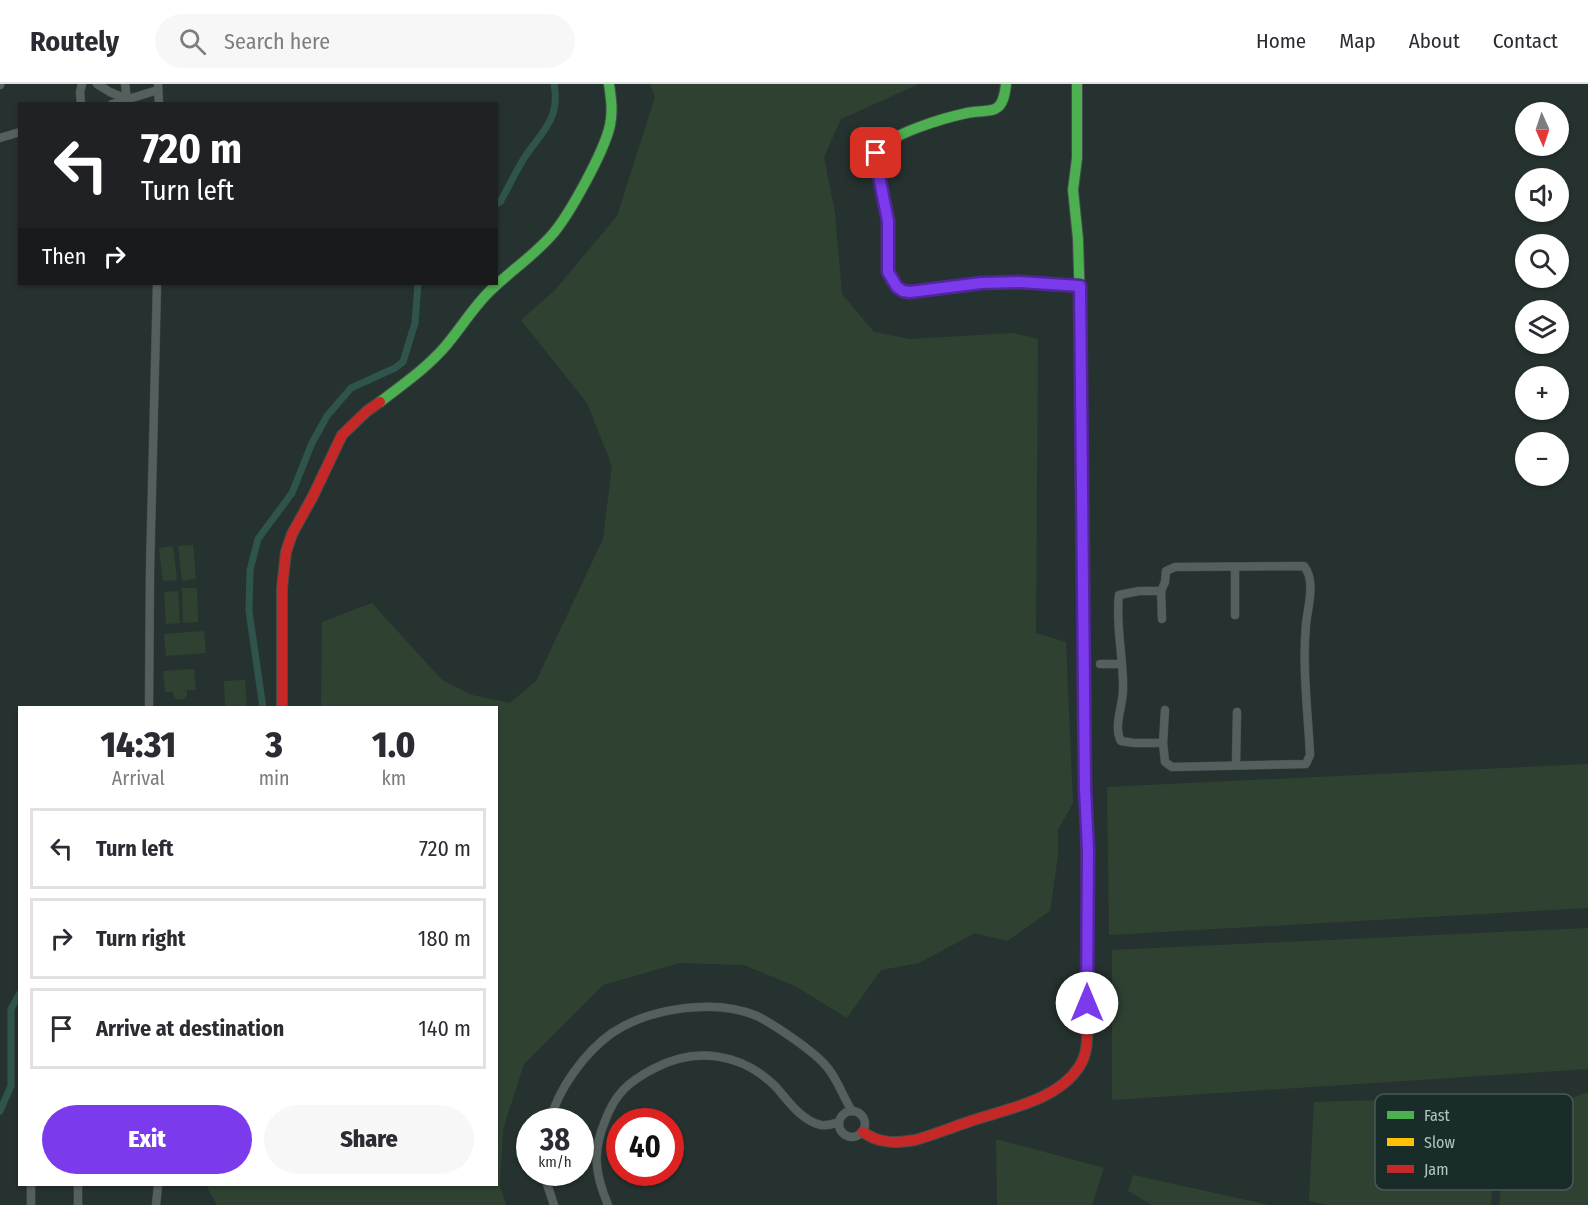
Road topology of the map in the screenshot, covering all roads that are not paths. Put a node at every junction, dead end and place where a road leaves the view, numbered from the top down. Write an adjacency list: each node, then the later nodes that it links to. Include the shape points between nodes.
1 (82, 84): 9 (street)
2 (98, 84): 8 (street)
3 (125, 84): 8 (street)
4 (609, 84): 23 (street, via 612,104 603,146 552,235 486,296 427,365 366,411 337,444 292,534 283,566)
5 (1006, 84): 15 (street, via 1004,100 995,110 936,120 888,141 877,151 888,221 890,277 900,289 910,292 981,283)
6 (1077, 84): 15 (street, via 1073,190)
7 (158, 87): 8 (street); 11 (street)
8 (127, 99): 10 (street)
9 (81, 102)
10 (118, 102)
11 (159, 102)
12 (18, 132): 13 (street)
13 (1, 136)
14 (157, 285): 22 (street)
15 (1080, 286): 31 (street, via 1087,1047 1072,1076 1034,1100 899,1142 869,1138)
16 (1235, 567): 17 (street, via 1175,567 1166,571); 18 (street); 27 (street, via 1304,566 1309,573 1310,602 1306,685 1310,758 1306,764)
17 (1161, 591): 19 (street); 21 (street, via 1119,595)
18 (1235, 615)
19 (1162, 620)
20 (1100, 664): 21 (street)
21 (1122, 664): 26 (street, via 1119,738 1124,742)
22 (149, 706)
23 (282, 706)
24 (1165, 710): 26 (street)
25 (1237, 712): 27 (street)
26 (1163, 743): 27 (street, via 1165,762 1172,767)
27 (1236, 765)
28 (555, 1108): 29 (street, via 581,1062 614,1032 665,1011 723,1007 759,1017 803,1047 828,1068)
29 (852, 1111): 30 (street, via 842,1115); 31 (street, via 862,1117)
30 (839, 1122): 31 (street, via 840,1131 847,1136 856,1137); 40 (street, via 814,1122 799,1113 749,1066 710,1056 681,1057 640,1075 610,1108 596,1152)
31 (863, 1132)
32 (31, 1186): 36 (street)
33 (78, 1186): 37 (street)
34 (158, 1186): 38 (street)
35 (549, 1186): 39 (street)
36 (31, 1205)
37 (78, 1205)
38 (156, 1205)
39 (554, 1205)
40 (608, 1205)

